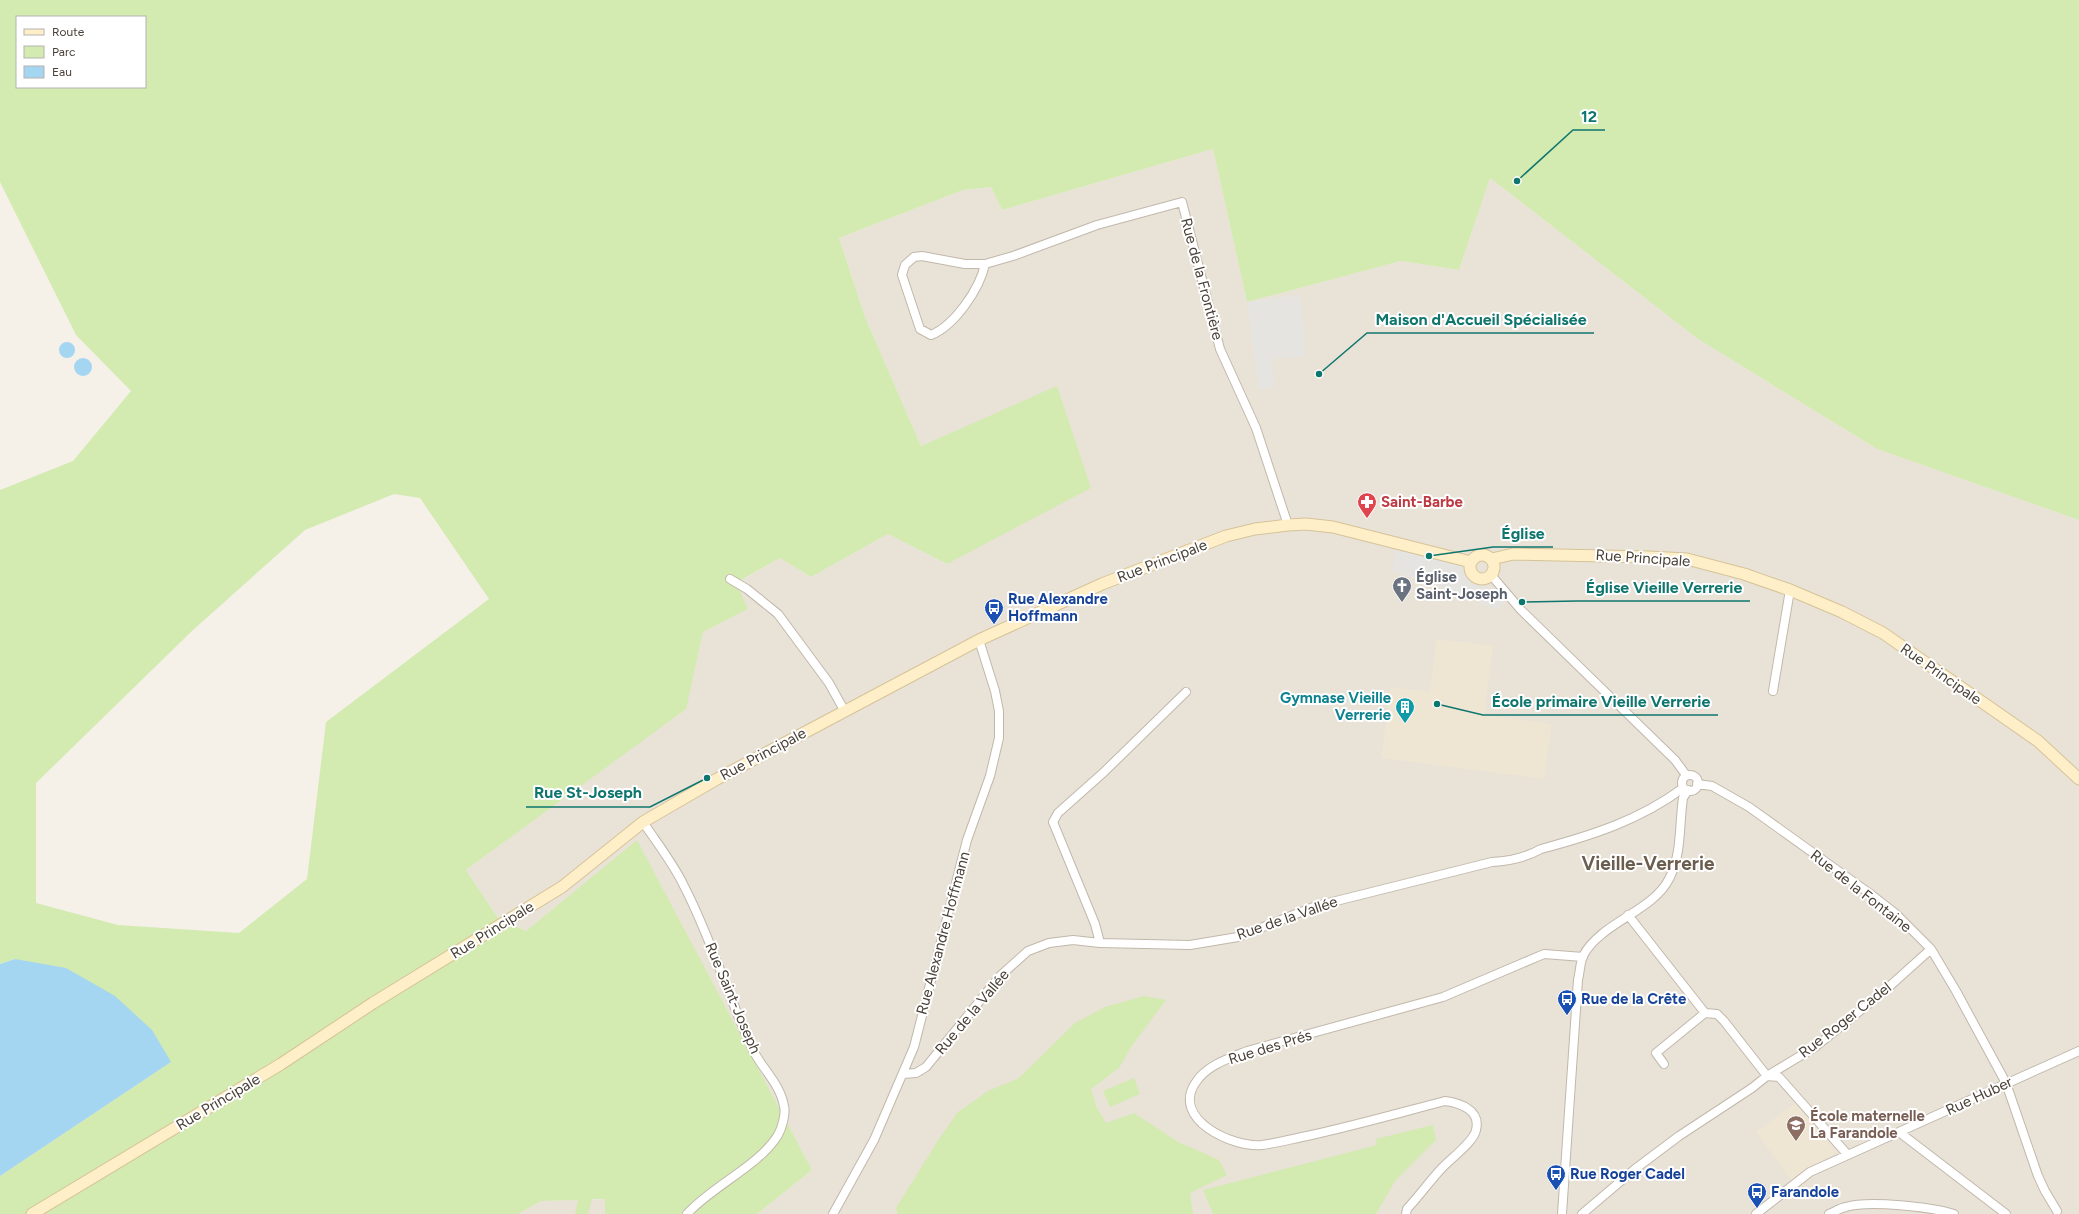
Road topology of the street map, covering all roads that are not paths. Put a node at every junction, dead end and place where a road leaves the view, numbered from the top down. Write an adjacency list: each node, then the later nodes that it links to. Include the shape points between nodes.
1 (985, 264): 1 (street, via 914,257 905,266 902,275 920,329 931,335 940,331 967,303 983,276); 2 (street, Rue de la Frontière, via 1097,225 1182,202 1220,349 1256,428)
2 (1288, 525): 4 (street, Rue Principale, via 1333,527); 8 (street, Rue Principale, via 1255,529 1183,552 1102,584)
3 (1492, 559): 4 (street, via 1481,554); 5 (street, via 1494,568); 7 (street, Rue Principale, via 1513,554 1687,559 1744,574)
4 (1471, 562): 5 (street, via 1470,568 1475,577 1485,579)
5 (1491, 575): 12 (street, Rue de la Fontaine, via 1521,610 1675,760)
6 (730, 579): 11 (street, via 778,614 829,683)
7 (1790, 590): 9 (street); 13 (street, Rue Principale, via 1883,633 2038,741)
8 (979, 640): 11 (street, Rue Principale); 24 (street, Rue Alexandre Hoffmann, via 995,691 1000,722 999,738 990,776 967,840 914,1047)
9 (1773, 691)
10 (1186, 692): 18 (street, via 1110,767 1058,813 1052,822 1095,924)
11 (844, 710): 16 (street, Rue Principale)
12 (1686, 775): 14 (street, Rue de la Fontaine, via 1696,777); 15 (street, via 1682,782)
13 (2079, 779)
14 (1697, 784): 15 (street, via 1695,789); 19 (street, Rue de la Fontaine, via 1712,786 1749,807 1798,841 1896,914)
15 (1686, 789): 17 (street, via 1676,857 1669,880 1656,895); 18 (street, Rue de la Vallée, via 1625,823 1541,849 1529,856 1492,862 1316,906 1238,936 1190,945)
16 (644, 822): 29 (street, Rue Principale, via 562,887 373,1003 281,1064); 32 (street, Rue Saint-Joseph, via 684,884 716,955 752,1050 778,1089 785,1107 778,1134 768,1148 696,1204)
17 (1628, 915): 20 (street, via 1592,943); 21 (street)
18 (1100, 942): 24 (street, Rue de la Vallée, via 1073,940 1049,943 1028,951 1000,976 926,1067 916,1073)
19 (1931, 949): 25 (street, Rue Roger Cadel, via 1815,1047); 26 (street, Rue de la Fontaine)
20 (1583, 957): 33 (street, Rue des Prés, via 1544,954 1443,997 1247,1051 1222,1061 1196,1081 1191,1092 1191,1104 1195,1115 1207,1128 1232,1142 1247,1145 1262,1145 1340,1129 1445,1101 1468,1107 1476,1118 1476,1130 1407,1209); 34 (street, via 1576,1002)
21 (1705, 1013): 23 (street, via 1656,1053); 25 (street, via 1717,1014 1724,1020)
22 (2078, 1052): 26 (street, Rue Huber)
23 (1664, 1064)
24 (903, 1074): 30 (street, Rue Alexandre Hoffmann)
25 (1767, 1076): 28 (street, via 1778,1077); 35 (street, Rue Roger Cadel, via 1634,1169)
26 (2006, 1083): 27 (street, Rue Huber); 31 (street, Rue de la Fontaine, via 2038,1176)
27 (1899, 1132): 28 (street, Rue Huber); 39 (street)
28 (1847, 1154): 36 (street, Rue Huber, via 1810,1172)
29 (35, 1212)
30 (838, 1212)
31 (2058, 1213)
32 (687, 1214)
33 (1406, 1214)
34 (1562, 1214)
35 (1582, 1214)
36 (1756, 1214)
37 (1829, 1214): 38 (street, via 1846,1206 1875,1204)
38 (1954, 1214)
39 (2006, 1214)

